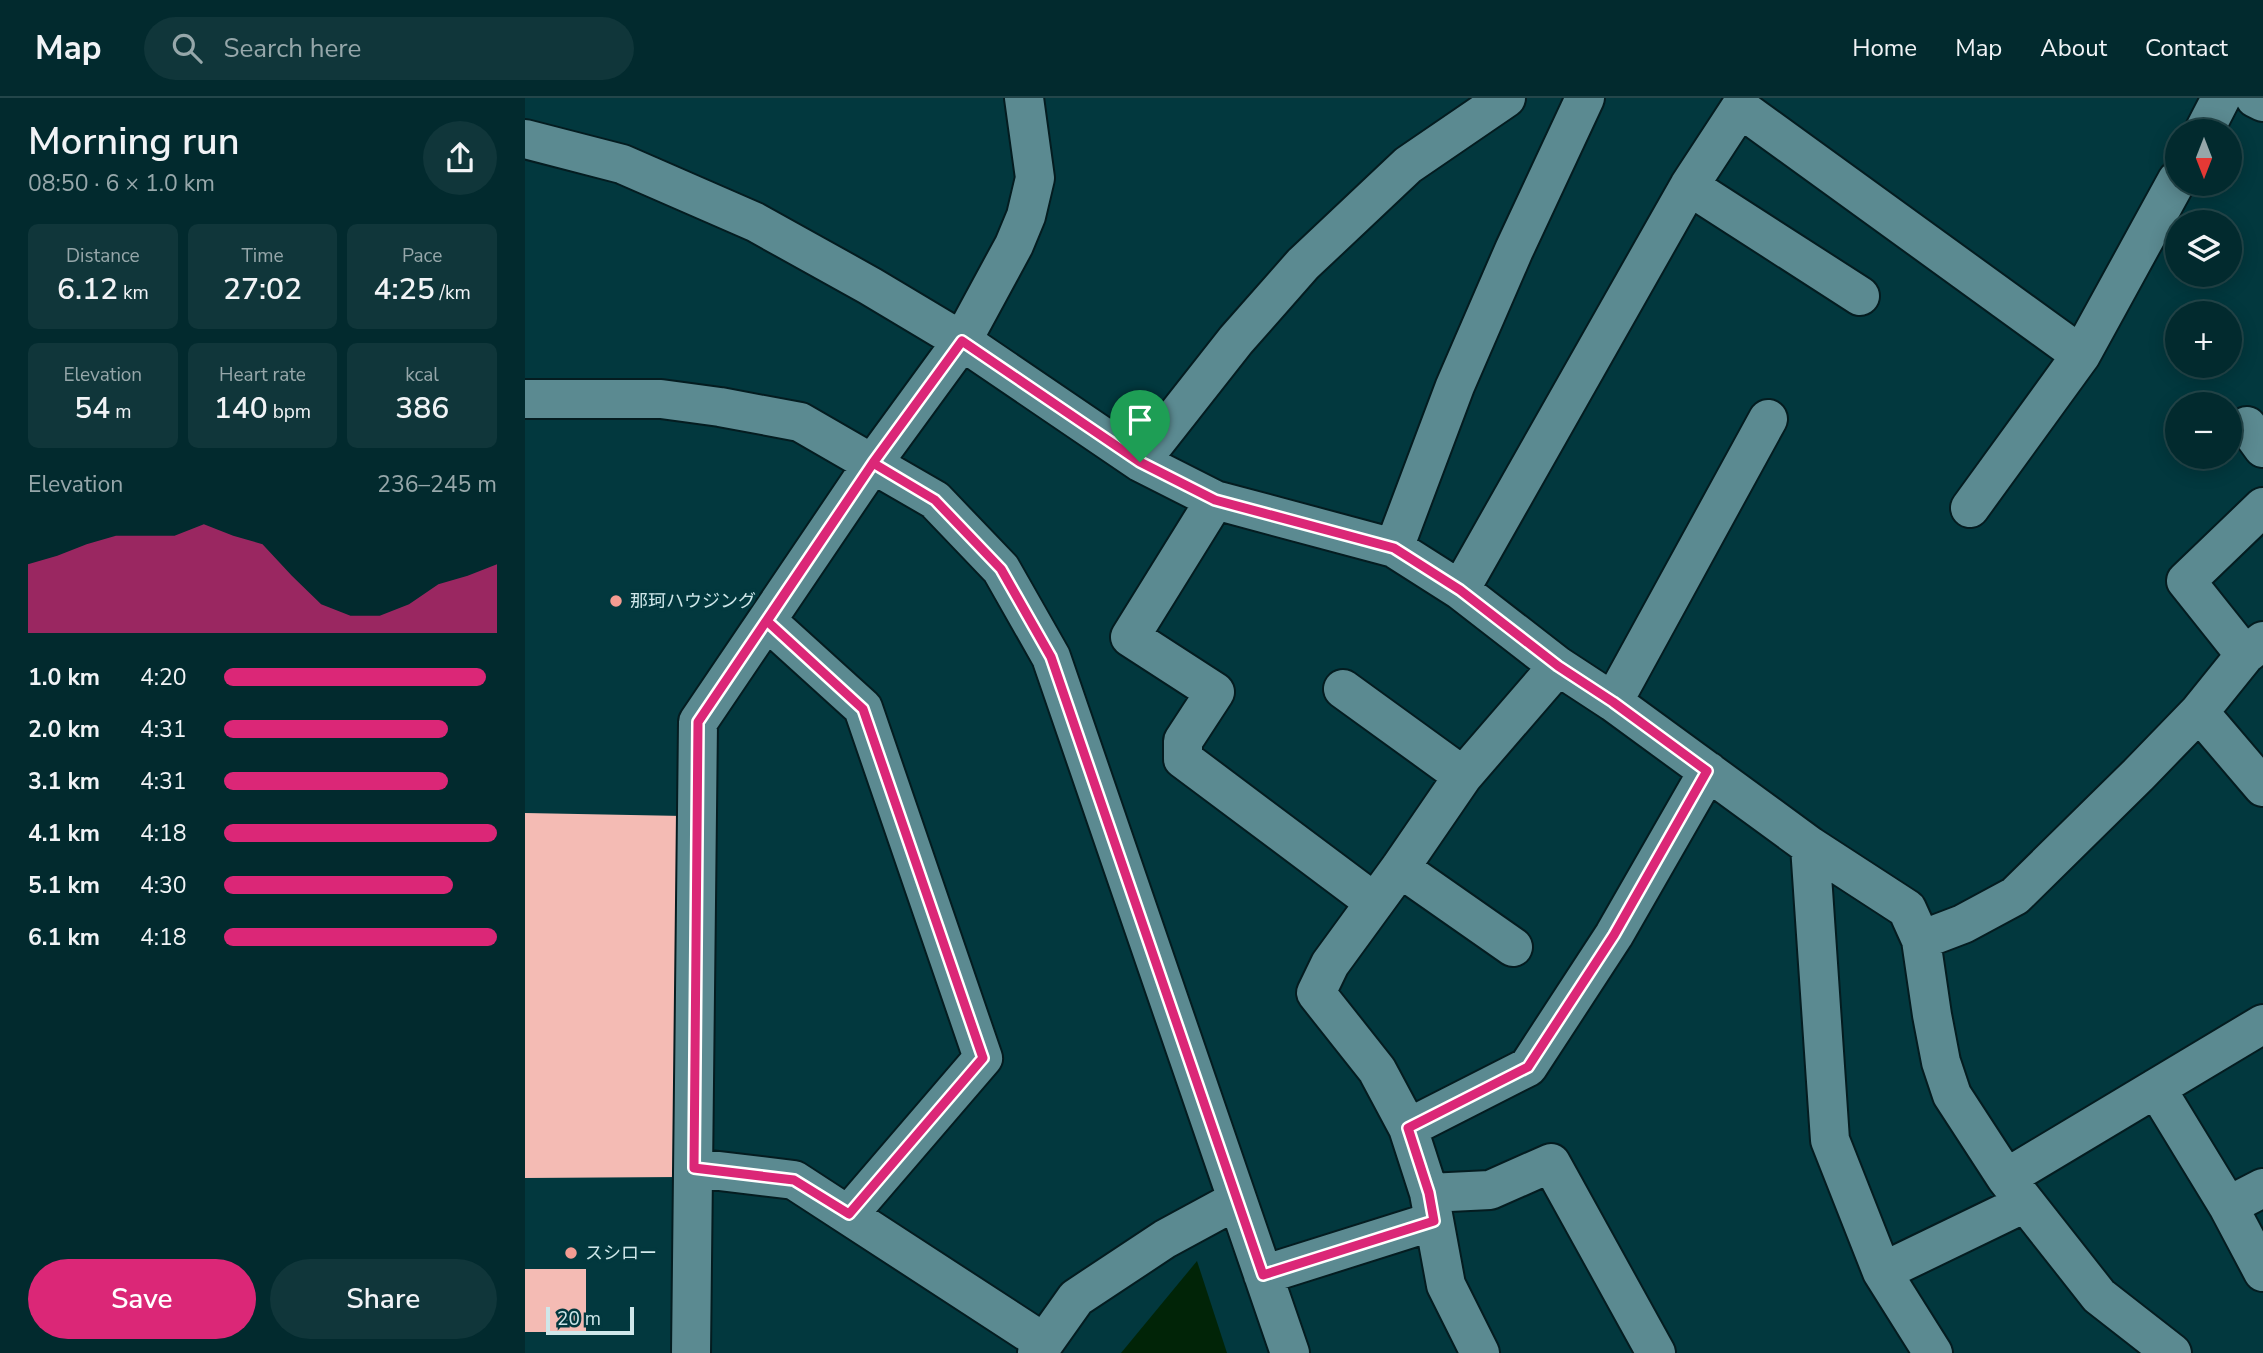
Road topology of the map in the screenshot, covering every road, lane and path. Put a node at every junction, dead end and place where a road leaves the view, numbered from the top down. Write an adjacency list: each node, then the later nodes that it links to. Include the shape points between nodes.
1 (1024, 98): 13 (street, via 1035,177 1026,216)
2 (1506, 98): 17 (street, via 1408,165 1303,264)
3 (1585, 98): 22 (street, via 1455,386)
4 (2221, 98): 8 (street)
5 (2255, 98): 6 (street)
6 (2263, 102)
7 (1731, 103): 10 (street); 14 (street)
8 (2210, 119)
9 (525, 139): 13 (street, via 622,164 755,222)
10 (1689, 186): 12 (street); 23 (street)
11 (2168, 196): 14 (street)
12 (1860, 296)
13 (962, 341): 17 (street); 18 (street)
14 (2081, 355): 21 (street)
15 (525, 399): 18 (street, via 661,399 720,407 800,422)
16 (1768, 419): 28 (street)
17 (1140, 462): 19 (street)
18 (873, 463): 24 (street); 44 (street, via 935,500 1001,569 1051,657)
19 (1215, 500): 22 (street); 35 (street, via 1130,638 1215,692 1183,741 1183,759)
20 (2263, 507): 25 (street, via 2186,581)
21 (1970, 508)
22 (1394, 548): 23 (street)
23 (1460, 590): 26 (street)
24 (767, 621): 41 (street, via 698,722); 47 (street, via 863,709 983,1058)
25 (2254, 648): 29 (street)
26 (1558, 666): 28 (street); 31 (street)
27 (1343, 689): 31 (street)
28 (1613, 702): 30 (street)
29 (2199, 712): 32 (street); 36 (street, via 2015,896)
30 (1707, 771): 33 (street); 40 (street, via 1614,935 1528,1067)
31 (1463, 776): 34 (street)
32 (2263, 787)
33 (1810, 846): 36 (street, via 1907,909); 48 (street, via 1830,1140)
34 (1401, 868): 35 (street); 37 (street)
35 (1374, 902): 40 (street, via 1330,964 1316,993 1377,1070)
36 (1921, 940): 43 (street, via 1931,1015 1952,1096)
37 (1513, 947)
38 (2263, 1024): 39 (street)
39 (2156, 1088): 43 (street); 45 (street)
40 (1408, 1128): 46 (street)
41 (694, 1168): 47 (street, via 794,1180); 52 (street)
42 (2263, 1188): 45 (street)
43 (2015, 1190): 48 (street); 57 (street, via 2099,1296)
44 (1237, 1200): 50 (street); 51 (street, via 1076,1298)
45 (2228, 1206): 49 (street)
46 (1432, 1207): 50 (street); 54 (street, via 1446,1284); 55 (street, via 1490,1191 1551,1163)
47 (849, 1214): 51 (street)
48 (1882, 1272): 56 (street)
49 (2263, 1272)
50 (1263, 1275): 53 (street)
51 (1040, 1348)
52 (691, 1353)
53 (1290, 1353)
54 (1480, 1353)
55 (1656, 1353)
56 (1933, 1353)
57 (2172, 1353)

